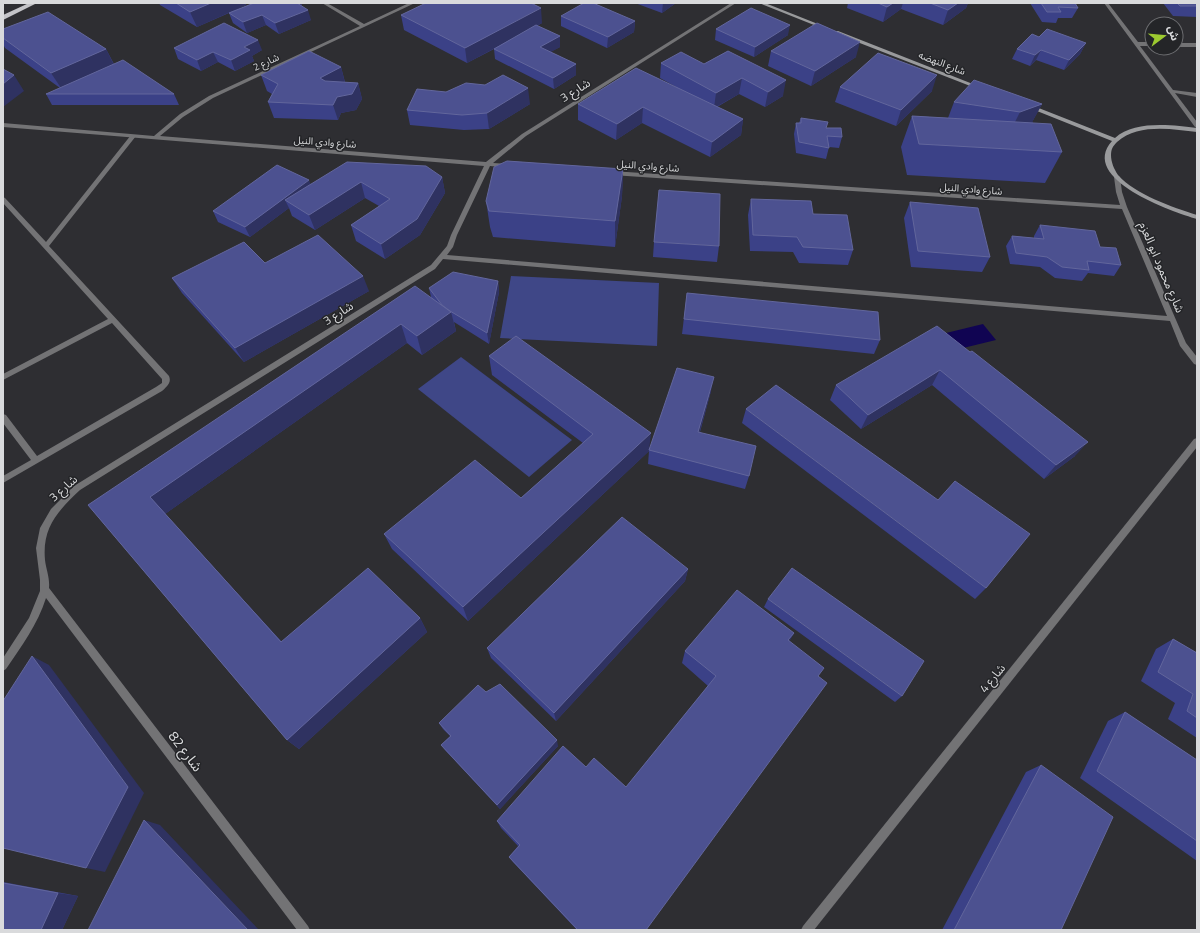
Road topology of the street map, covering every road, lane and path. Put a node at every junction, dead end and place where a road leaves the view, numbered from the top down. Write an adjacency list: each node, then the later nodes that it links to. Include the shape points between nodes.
1 (34, 3): 7 (highway)
2 (324, 3): 8 (street)
3 (413, 3): 8 (street, شارع 2)
4 (734, 3): 23 (street, شارع 3, via 524,136)
5 (761, 3): 13 (main road, شارع النهضه)
6 (1106, 3): 9 (street)
7 (3, 18)
8 (364, 26): 21 (street, شارع 2, via 211,97 170,123)
9 (1137, 44): 10 (street); 14 (street)
10 (1144, 44)
11 (1184, 45): 12 (street)
12 (1197, 45)
13 (983, 88)
14 (1172, 91): 15 (street); 18 (street)
15 (1197, 95)
16 (1020, 103): 22 (main road)
17 (3, 125): 20 (street, شارع وادي النيل)
18 (1197, 126)
19 (1197, 130): 22 (main road, via 1150,127 1130,132)
20 (133, 136): 21 (street, شارع وادي النيل); 30 (street)
21 (155, 138): 23 (street, شارع وادي النيل)
22 (1116, 140): 26 (main road, via 1108,150 1108,163)
23 (488, 164): 24 (street, شارع وادي النيل); 31 (street, شارع 3)
24 (520, 166)
25 (606, 172): 28 (street, شارع وادي النيل)
26 (1117, 177): 28 (street, شارع محمود ابو العزم); 29 (main road, via 1138,193 1167,207)
27 (3, 199): 30 (street)
28 (1124, 207): 33 (street, شارع محمود ابو العزم)
29 (1197, 217)
30 (46, 246): 32 (street)
31 (443, 257): 33 (street); 40 (street, شارع 3, via 433,267 77,488 58,505 44,525 39,546)
32 (113, 319): 35 (street); 38 (street, via 163,374 166,378 165,384)
33 (1173, 319): 34 (street, شارع محمود ابو العزم, via 1183,344)
34 (1197, 362)
35 (3, 377)
36 (3, 417): 38 (street)
37 (1197, 441): 43 (street, شارع 4)
38 (36, 461): 39 (street)
39 (3, 480)
40 (45, 589): 41 (street, شارع 3, via 32,622); 42 (street, شارع 82)
41 (3, 666)
42 (304, 930)
43 (807, 930)

